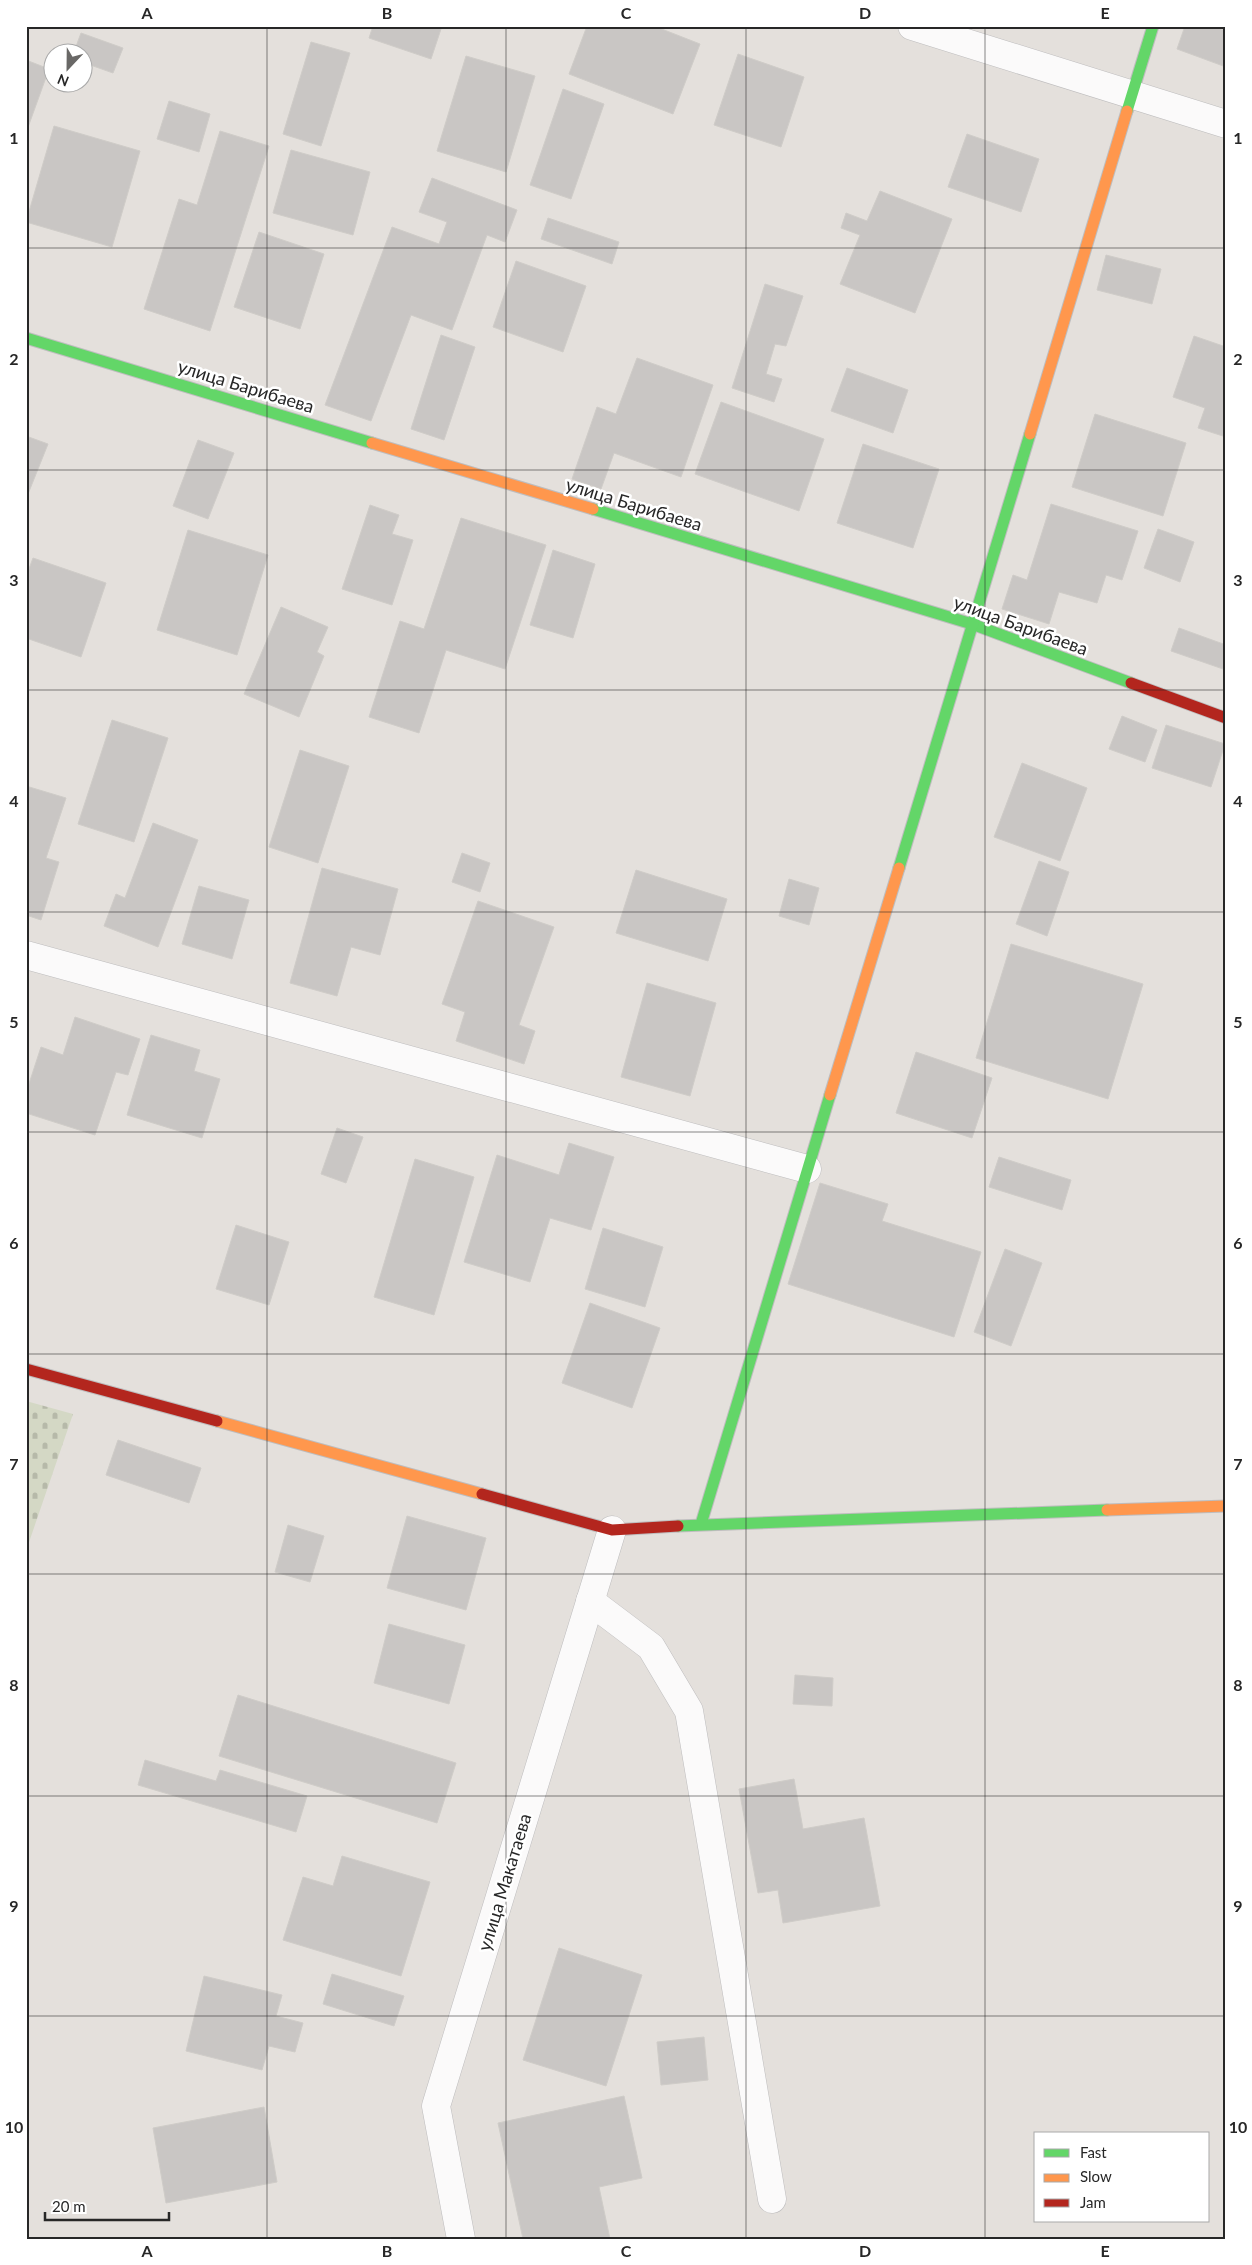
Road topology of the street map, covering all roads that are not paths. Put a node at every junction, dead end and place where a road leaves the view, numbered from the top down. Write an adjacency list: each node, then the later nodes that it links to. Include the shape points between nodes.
1 (912, 26): 3 (street)
2 (1154, 26): 3 (street)
3 (1132, 94): 4 (street); 6 (street)
4 (1226, 124)
5 (26, 338): 6 (street, улица Барибаева)
6 (972, 624): 7 (street, улица Барибаева); 9 (street)
7 (1226, 718)
8 (26, 955): 9 (street)
9 (807, 1169): 12 (street)
10 (26, 1369): 13 (street)
11 (1226, 1506): 12 (street)
12 (701, 1524): 13 (street)
13 (612, 1530): 14 (street, улица Макатаева)
14 (590, 1601): 15 (street, via 651,1647 689,1711); 16 (street, улица Макатаева, via 436,2106)
15 (772, 2199)
16 (461, 2239)

